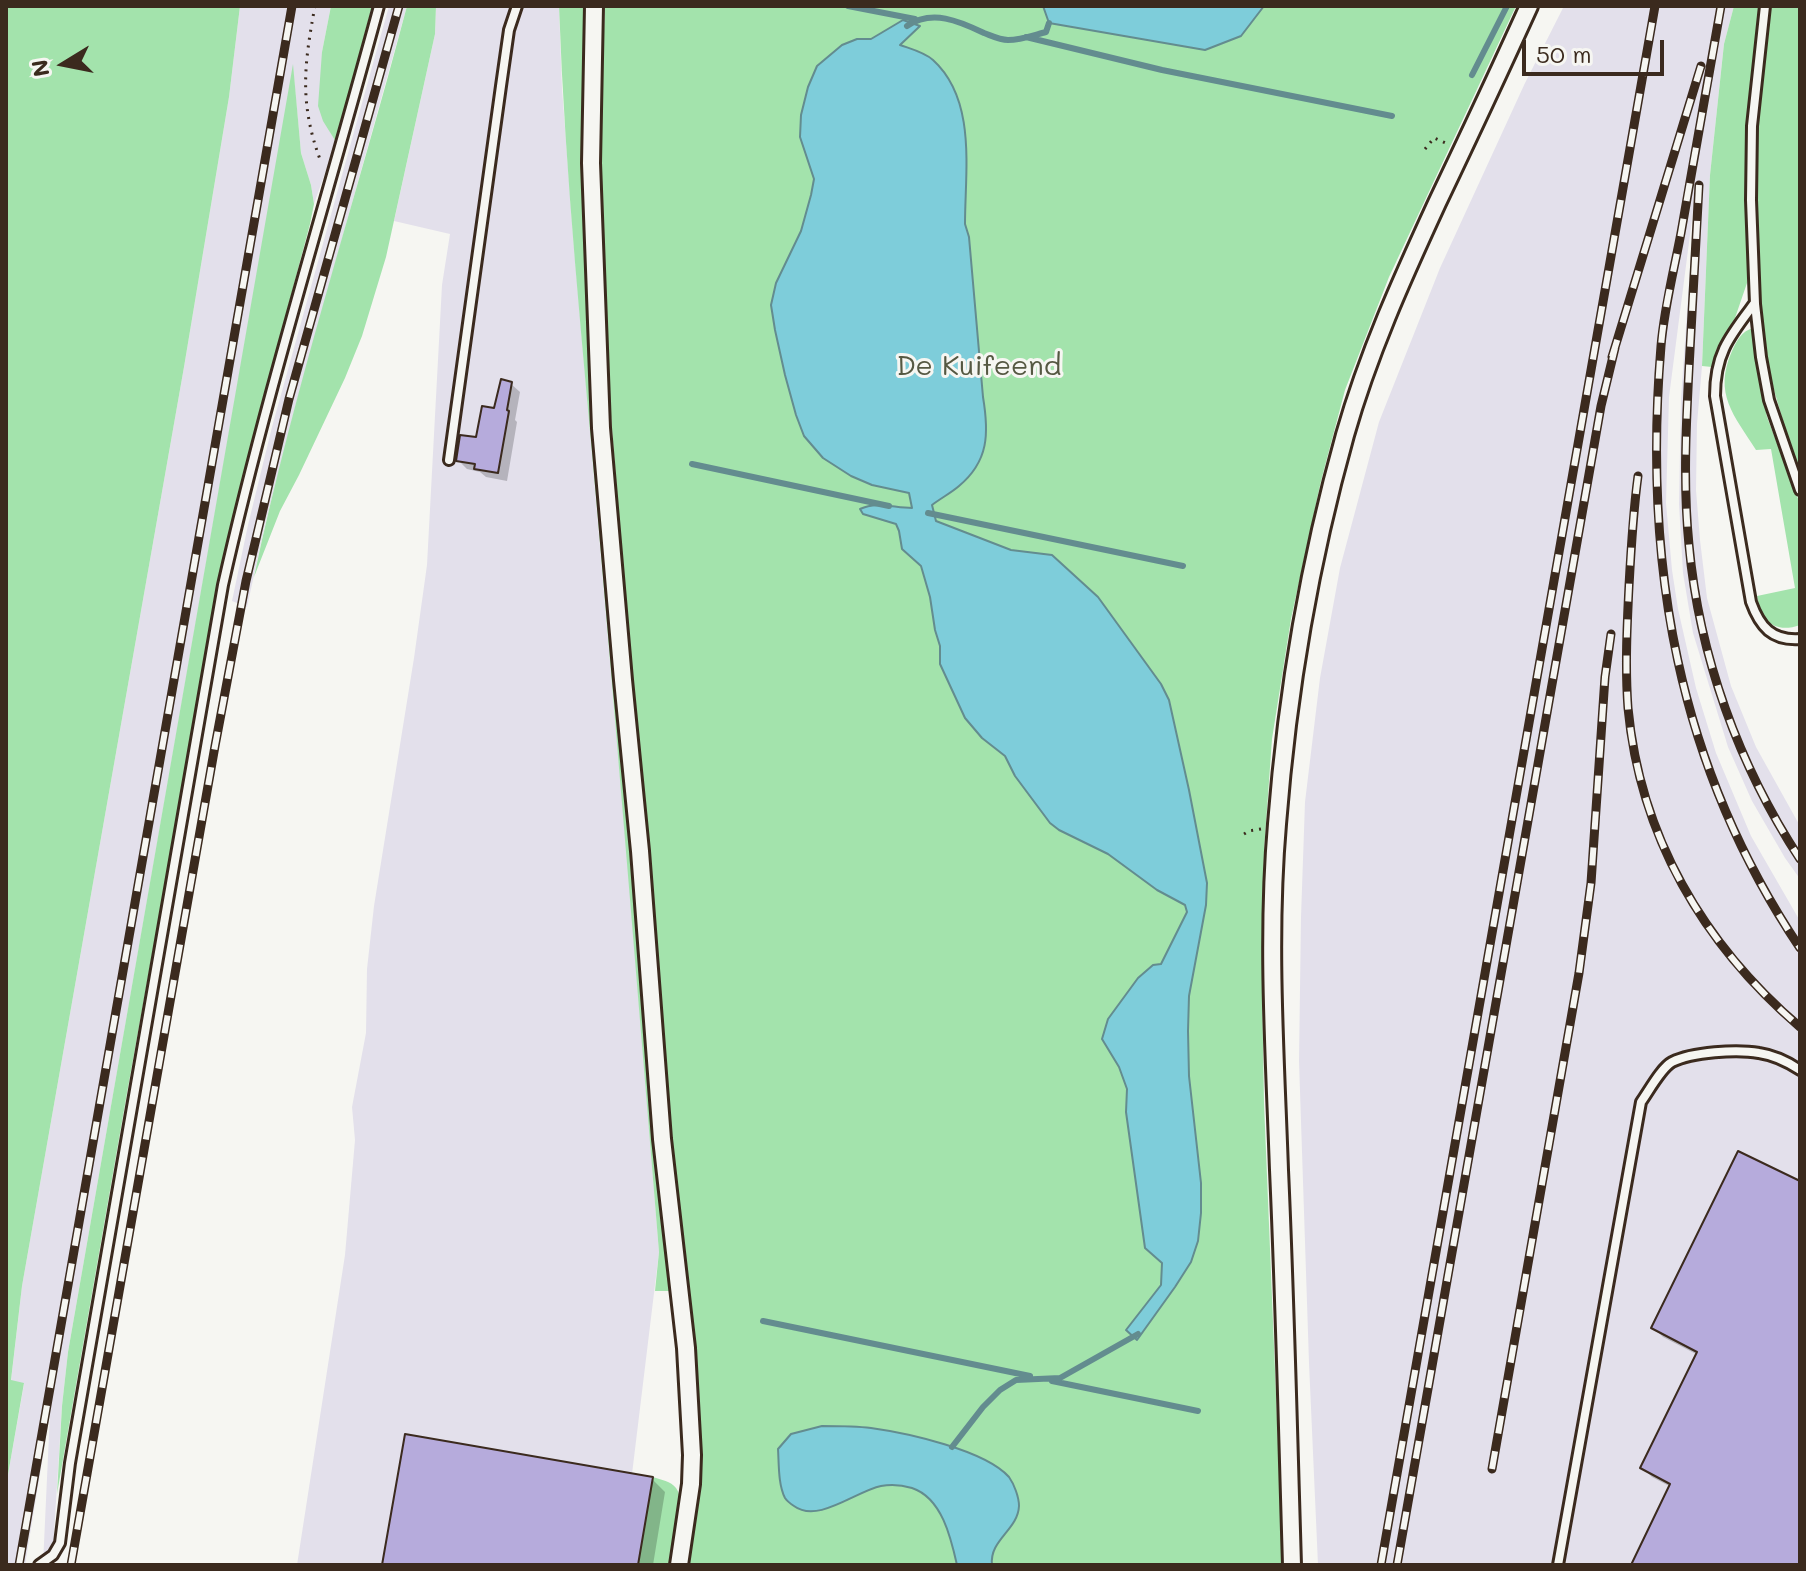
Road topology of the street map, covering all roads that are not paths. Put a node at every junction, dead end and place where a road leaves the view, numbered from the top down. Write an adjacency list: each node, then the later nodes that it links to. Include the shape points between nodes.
1 (379, 6): 11 (lane, via 256,444 223,585 60,1543)
2 (517, 6): 7 (lane, via 509,30)
3 (594, 6): 12 (street, via 591,163 601,428 692,1455)
4 (1529, 6): 13 (street, via 1368,362 1324,516 1305,610 1277,827 1272,996)
5 (1765, 6): 6 (lane, via 1752,126)
6 (1755, 304): 8 (lane, via 1769,400); 9 (lane, via 1719,358 1715,396 1756,618 1781,639)
7 (449, 460)
8 (1800, 490)
9 (1800, 639)
10 (1800, 1070): 14 (lane, via 1759,1053 1689,1056 1669,1064 1641,1102)
11 (39, 1565)
12 (679, 1565)
13 (1292, 1565)
14 (1558, 1565)

